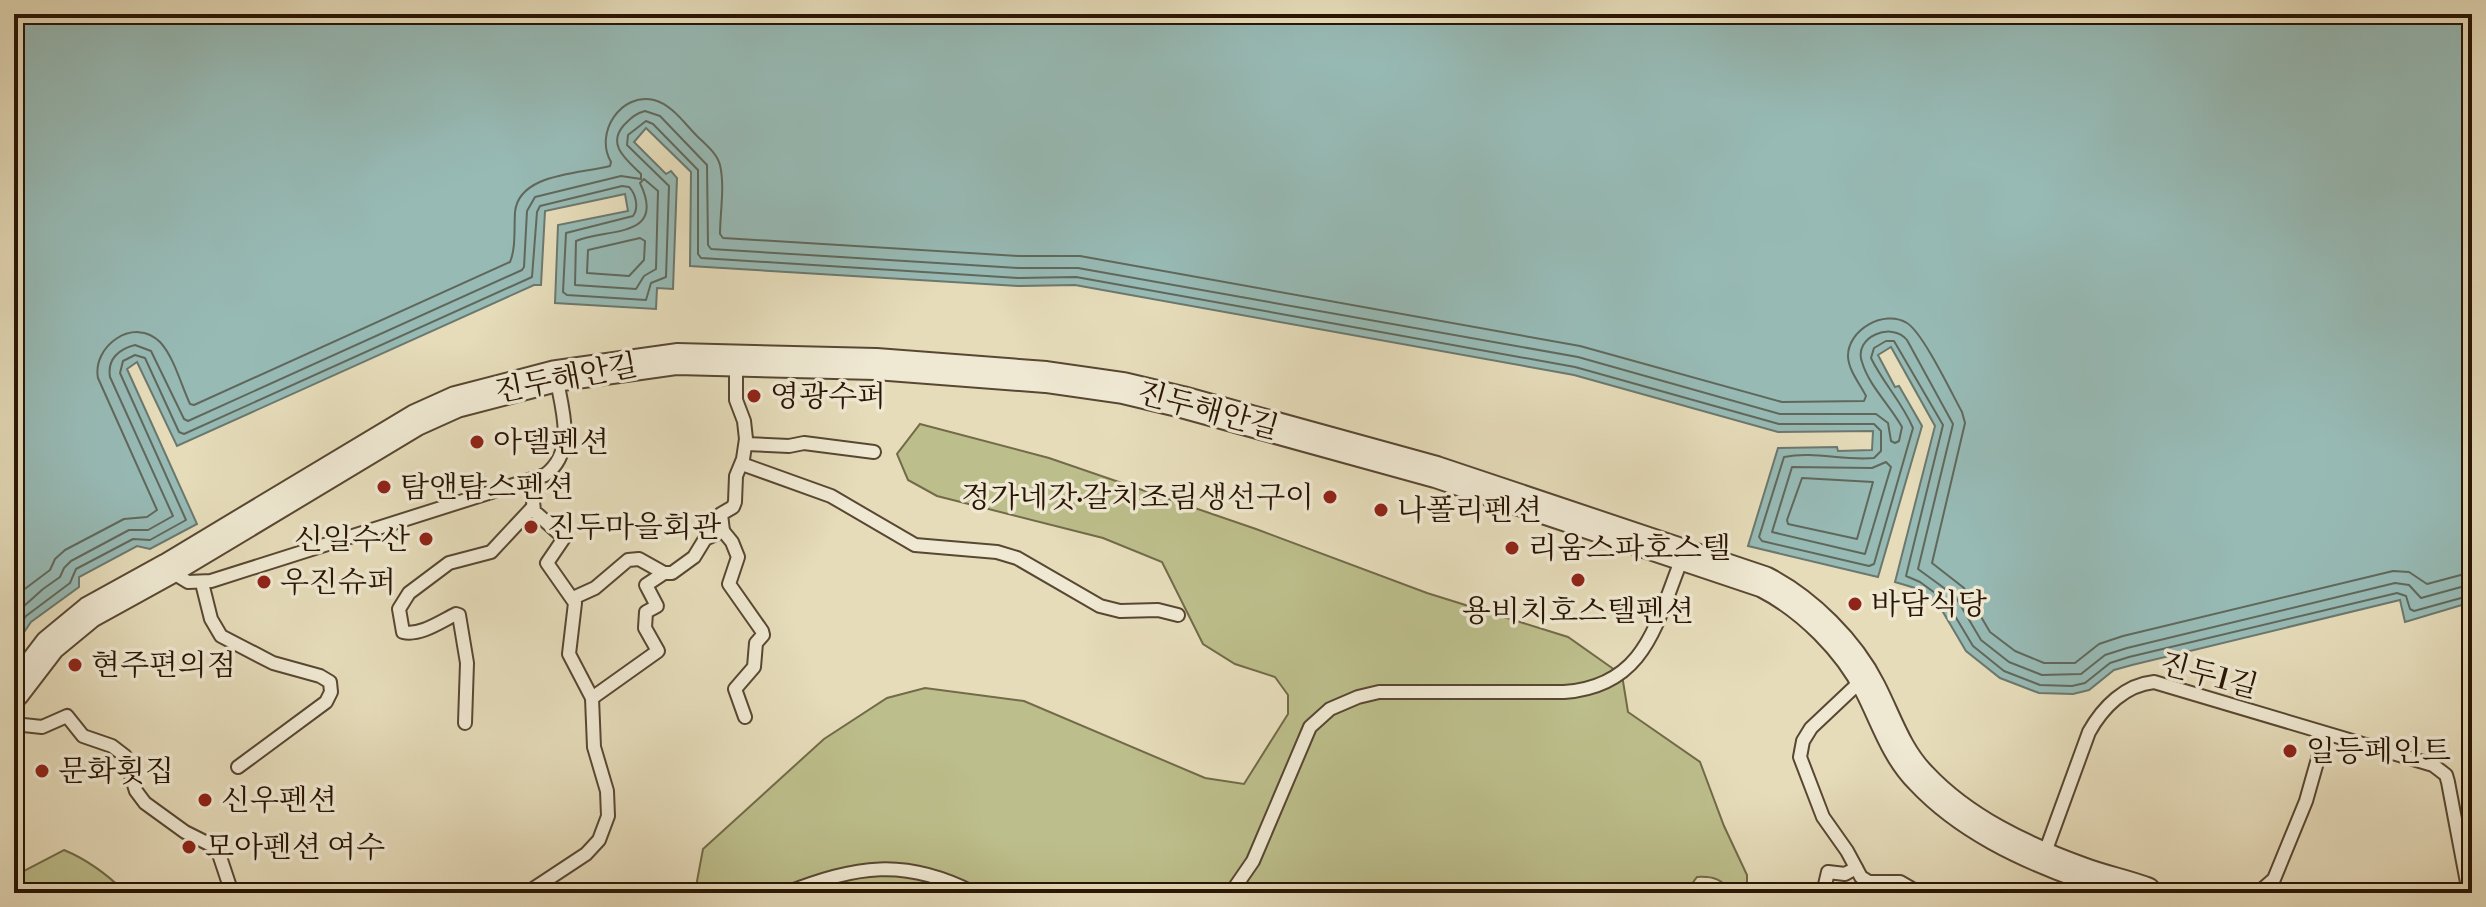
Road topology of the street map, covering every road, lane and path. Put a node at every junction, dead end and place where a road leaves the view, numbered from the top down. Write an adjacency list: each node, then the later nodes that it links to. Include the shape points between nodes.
1 (736, 359): 2 (street, 진두해안길, via 647,361); 3 (lane, via 736,400); 9 (street, 진두해안길, via 876,364 1123,388 1436,472)
2 (556, 376): 6 (lane, via 563,451 553,469); 10 (street, 진두해안길, via 456,402 416,420)
3 (746, 444): 4 (lane, via 804,443); 5 (lane)
4 (874, 452)
5 (742, 464): 8 (lane, via 733,507 721,514); 14 (lane, via 831,496 915,545 997,552 1100,606)
6 (531, 480): 7 (lane); 12 (lane)
7 (533, 507): 13 (lane, via 563,536 547,563); 19 (lane, via 491,552 442,567 409,593 399,609 400,625 408,634 459,615 467,651)
8 (723, 531): 11 (lane, via 705,539 678,570); 18 (lane, via 738,557 729,584 763,635 756,643 754,667 735,689)
9 (1684, 554): 15 (street, 진두해안길, via 1764,582 1793,599 1831,635); 29 (lane, via 1642,651 1622,675 1604,685 1564,692 1379,692 1342,703 1320,717 1300,746 1253,861)
10 (168, 569): 12 (lane, via 188,582); 16 (street, 진두해안길, via 68,628)
11 (664, 573): 13 (lane, via 639,559 628,560 595,588); 17 (lane, via 646,585 657,606 644,616 645,628 658,651)
12 (202, 583): 22 (lane, via 221,636 273,663 330,682 326,702)
13 (573, 598): 17 (lane, via 569,654)
14 (1178, 615)
15 (1864, 678): 23 (street, 진두해안길, via 1896,744 1921,779 1987,830); 24 (lane, via 1811,728 1800,757 1823,817)
16 (14, 692)
17 (592, 698): 26 (lane, via 594,747 609,803 605,829 586,854)
18 (745, 717)
19 (465, 723)
20 (14, 724): 25 (lane, via 42,727 67,716 83,736 125,756 145,803 217,848)
21 (2325, 734): 23 (lane, 진두1길, via 2154,682 2136,683 2099,713); 33 (lane, via 2306,801 2274,879); 34 (lane, 진두1길, via 2423,761 2446,775)
22 (238, 767)
23 (2043, 858): 32 (street, 진두해안길)
24 (1856, 868): 30 (lane, via 1845,874 1828,872); 31 (lane, via 1869,882 1900,882)
25 (232, 893)
26 (532, 893)
27 (786, 893): 28 (lane, via 879,868 932,876)
28 (974, 893)
29 (1231, 893)
30 (1823, 893)
31 (1919, 893)
32 (2146, 893)
33 (2258, 893)
34 (2469, 893)

